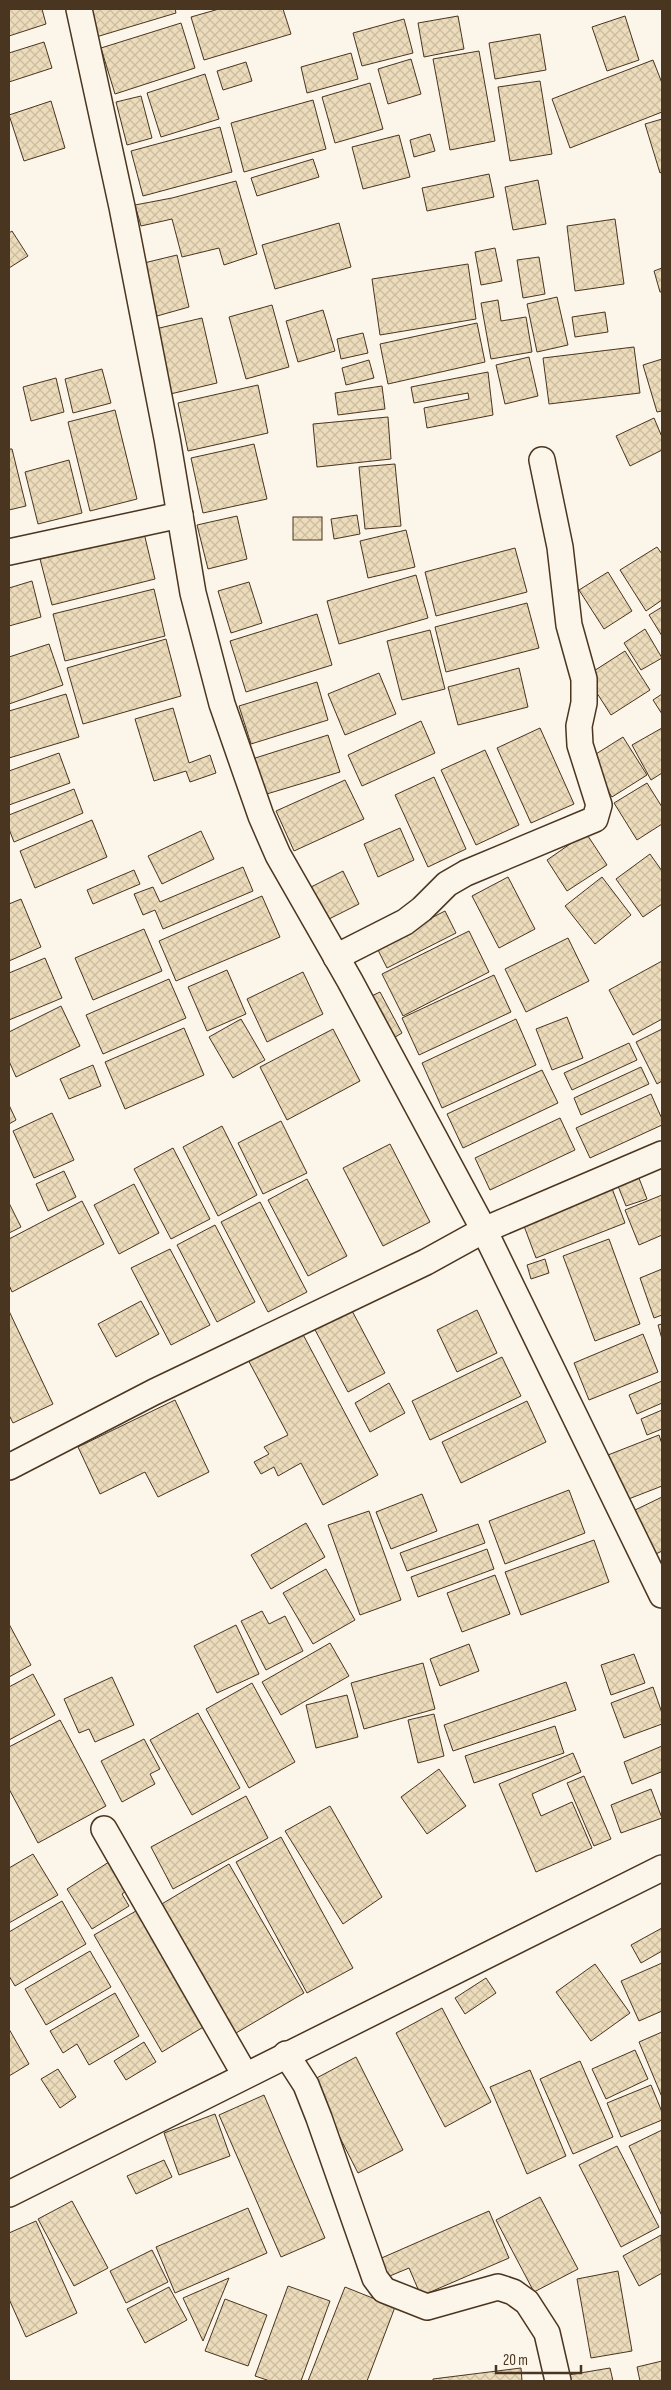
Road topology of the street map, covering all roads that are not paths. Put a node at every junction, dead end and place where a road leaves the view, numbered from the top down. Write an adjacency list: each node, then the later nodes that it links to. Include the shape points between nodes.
1 (79, 9): 3 (street, via 122,207)
2 (542, 460): 5 (street, via 560,547 569,625 584,679 580,745 599,805 598,812 595,819 466,873 447,884 405,922)
3 (180, 515): 4 (street); 5 (street, via 193,593 222,704 261,816 278,854)
4 (9, 552)
5 (336, 957): 7 (street)
6 (662, 1154): 7 (street)
7 (484, 1230): 8 (street, via 426,1262 154,1392); 9 (street)
8 (9, 1467)
9 (662, 1595)
10 (104, 1829): 13 (street)
11 (662, 1868): 12 (street)
12 (286, 2054): 13 (street); 15 (street, via 309,2094 375,2278 384,2290 427,2307 498,2288 513,2292 527,2302 547,2333)
13 (245, 2075): 14 (street)
14 (9, 2194)
15 (558, 2381)

